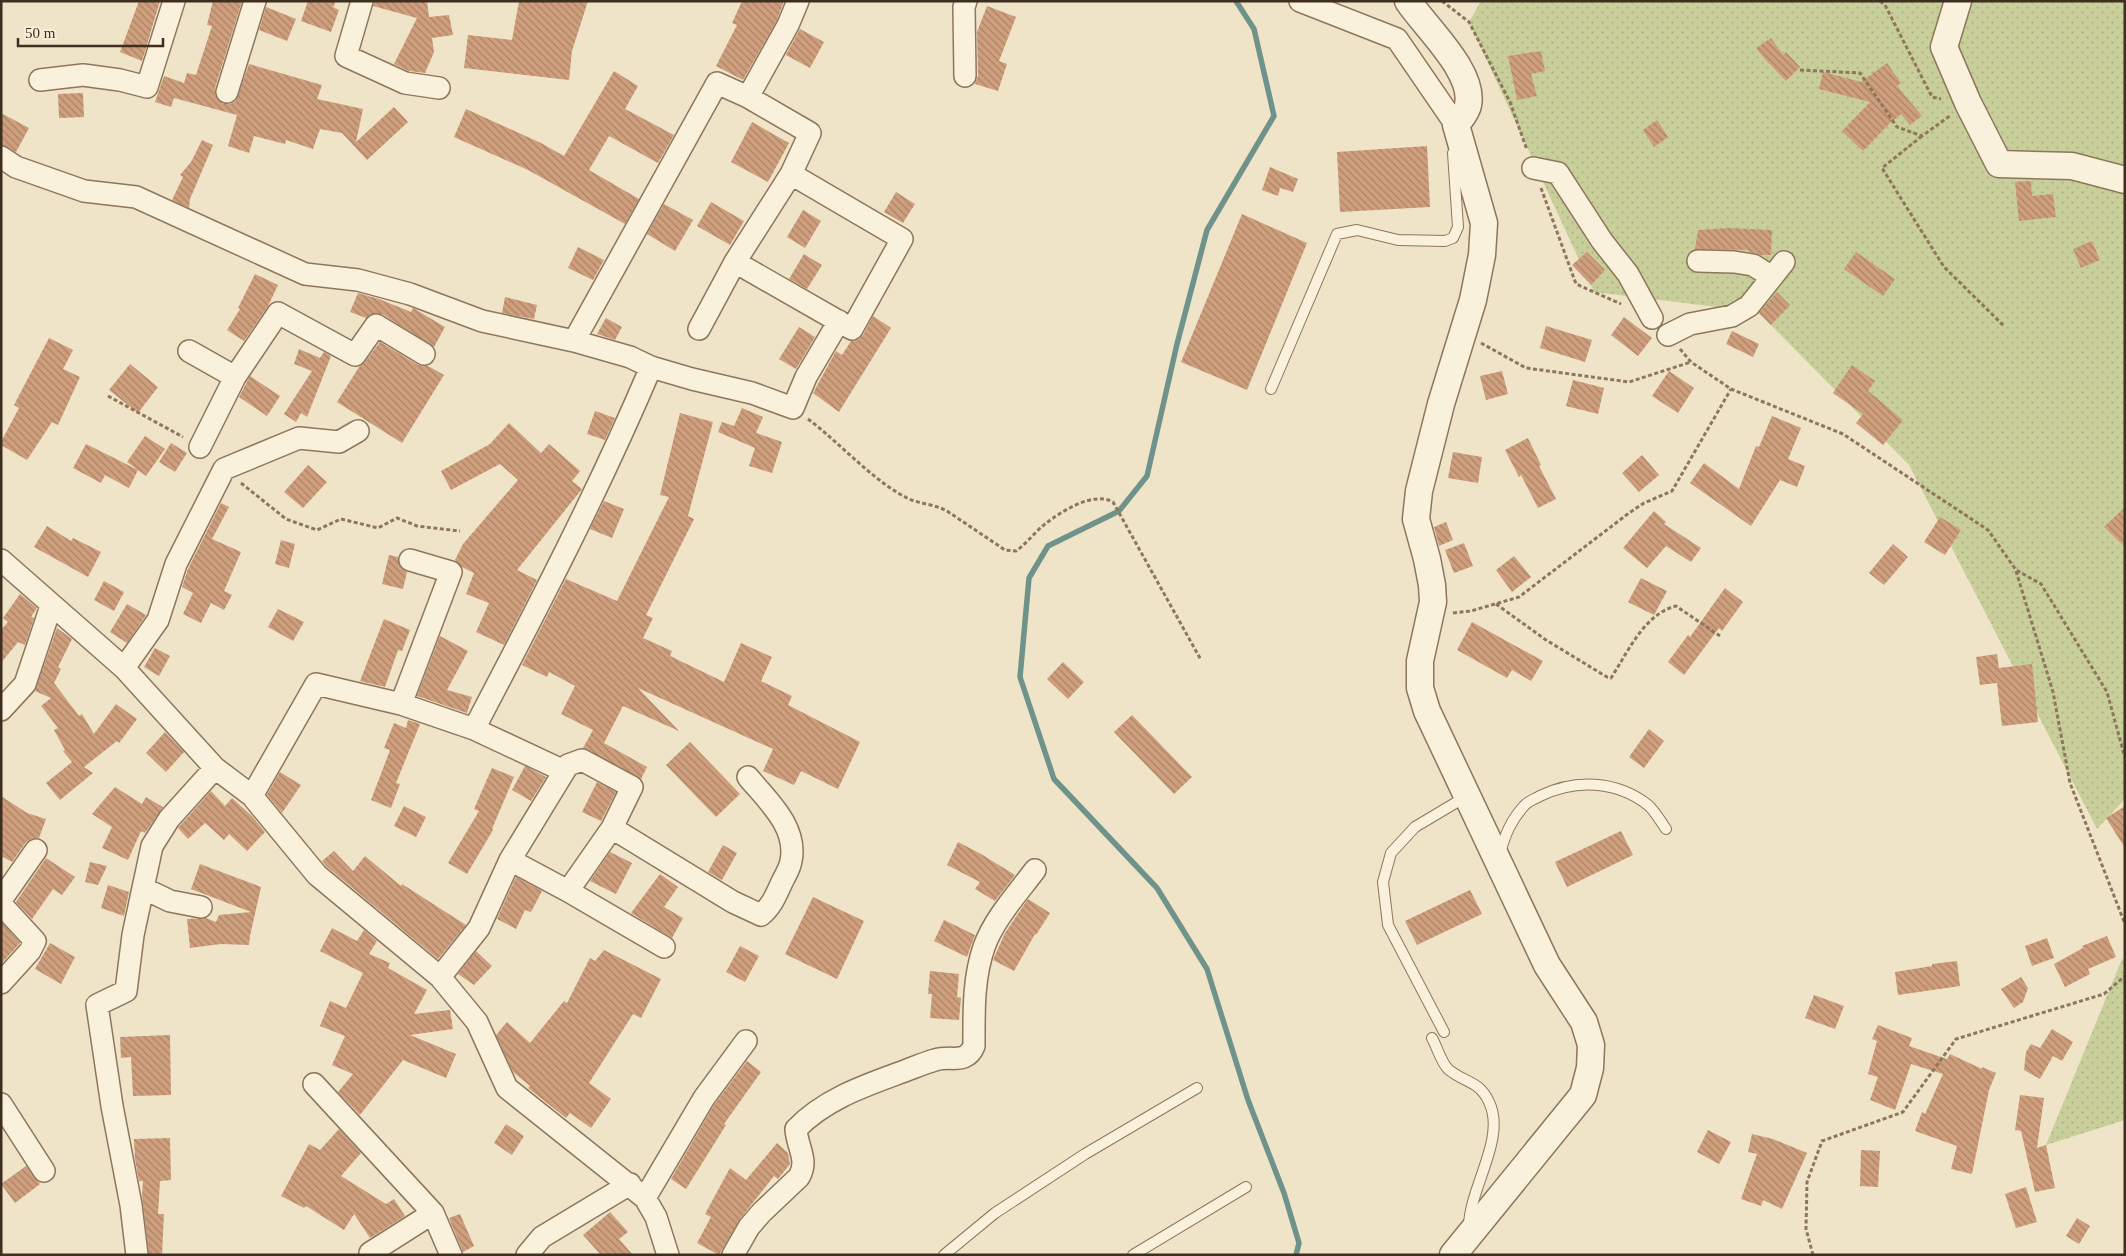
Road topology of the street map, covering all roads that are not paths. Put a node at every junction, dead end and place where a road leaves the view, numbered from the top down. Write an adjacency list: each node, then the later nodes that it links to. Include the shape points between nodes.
1 (174, 1): 11 (street, via 147,87 82,75)
2 (255, 1): 13 (street)
3 (362, 1): 12 (street, via 346,56 405,82)
4 (798, 1): 14 (street)
5 (966, 1): 10 (street)
6 (1300, 1): 9 (street)
7 (1408, 1): 15 (street, via 1458,67 1468,88 1468,107)
8 (1958, 1): 19 (street, via 1944,47 1999,164 2072,166)
9 (1322, 6): 15 (street, via 1397,39)
10 (965, 76)
11 (40, 80)
12 (439, 88)
13 (227, 92)
14 (748, 97): 18 (street, via 810,133); 26 (street, via 717,82)
15 (1456, 125): 31 (lane, via 1452,138 1458,227 1453,238 1445,241 1398,240 1357,230 1337,234); 45 (street, via 1484,223 1482,255 1473,300 1419,491 1416,520 1433,602 1420,661 1420,688 1427,711)
16 (1, 157): 26 (street, via 16,167 84,191 136,197 305,274 358,280 410,294 482,322)
17 (1533, 168): 22 (street, via 1558,173 1602,241 1628,274)
18 (791, 174): 21 (street); 23 (street, via 902,239 852,329)
19 (2125, 180)
20 (1698, 261): 25 (street, via 1734,262 1778,269 1749,306 1732,316 1690,324)
21 (735, 262): 23 (street); 24 (street)
22 (1652, 318)
23 (839, 321): 29 (street, via 806,377 793,408 752,393)
24 (700, 329)
25 (1668, 335)
26 (574, 341): 29 (street, via 630,357)
27 (189, 350): 30 (street)
28 (424, 354): 30 (street, via 376,325 355,355 278,313)
29 (651, 367): 40 (street, via 581,522)
30 (235, 377): 33 (street)
31 (1271, 389)
32 (358, 431): 37 (street, via 339,442 299,438 224,469 176,564 158,620)
33 (200, 447)
34 (1, 560): 36 (street)
35 (410, 560): 38 (street, via 458,574)
36 (51, 606): 37 (street); 39 (street, via 25,684)
37 (124, 668): 41 (street)
38 (401, 704): 40 (street); 44 (street, via 316,684)
39 (1, 710)
40 (474, 729): 42 (street)
41 (215, 768): 44 (street); 52 (street, via 169,819 152,846)
42 (564, 771): 46 (street, via 568,765 582,760 632,787); 50 (street)
43 (748, 777): 46 (street, via 777,812 789,833 792,850 791,863 770,908 761,915 732,902)
44 (252, 796): 58 (street, via 317,875)
45 (1468, 796): 49 (street); 60 (lane, via 1415,827 1391,853 1382,882 1388,925)
46 (612, 828): 53 (street)
47 (1666, 830): 49 (lane, via 1649,806 1632,795 1609,786 1583,783 1555,789 1525,804 1508,826)
48 (36, 850): 54 (street)
49 (1498, 859): 70 (street, via 1547,965 1584,1022 1591,1044 1590,1068 1583,1095)
50 (510, 860): 53 (street); 58 (street, via 479,928)
51 (1035, 870): 76 (street, via 998,920 985,945 978,970 972,1052 965,1058 936,1059 857,1087 801,1124 796,1129 804,1170 762,1212)
52 (143, 888): 56 (street, via 170,902); 72 (street, via 126,992 97,1005)
53 (568, 890): 57 (street)
54 (1, 900)
55 (1, 904): 59 (street, via 35,941)
56 (201, 907)
57 (664, 947)
58 (440, 978): 68 (street, via 477,1022 506,1088)
59 (1, 983)
60 (1444, 1032)
61 (1432, 1038): 70 (lane, via 1447,1068 1479,1086 1490,1103 1493,1120 1491,1150)
62 (746, 1041): 68 (street)
63 (314, 1084): 69 (street)
64 (1197, 1088): 77 (lane, via 1003,1207)
65 (1, 1104): 66 (street)
66 (44, 1171)
67 (1246, 1187): 78 (lane)
68 (638, 1191): 74 (street, via 542,1237); 75 (street, via 656,1217)
69 (433, 1213): 71 (street); 73 (street)
70 (1461, 1246)
71 (370, 1253)
72 (137, 1255)
73 (451, 1255)
74 (526, 1255)
75 (668, 1255)
76 (733, 1255)
77 (944, 1255)
78 (1133, 1255)

